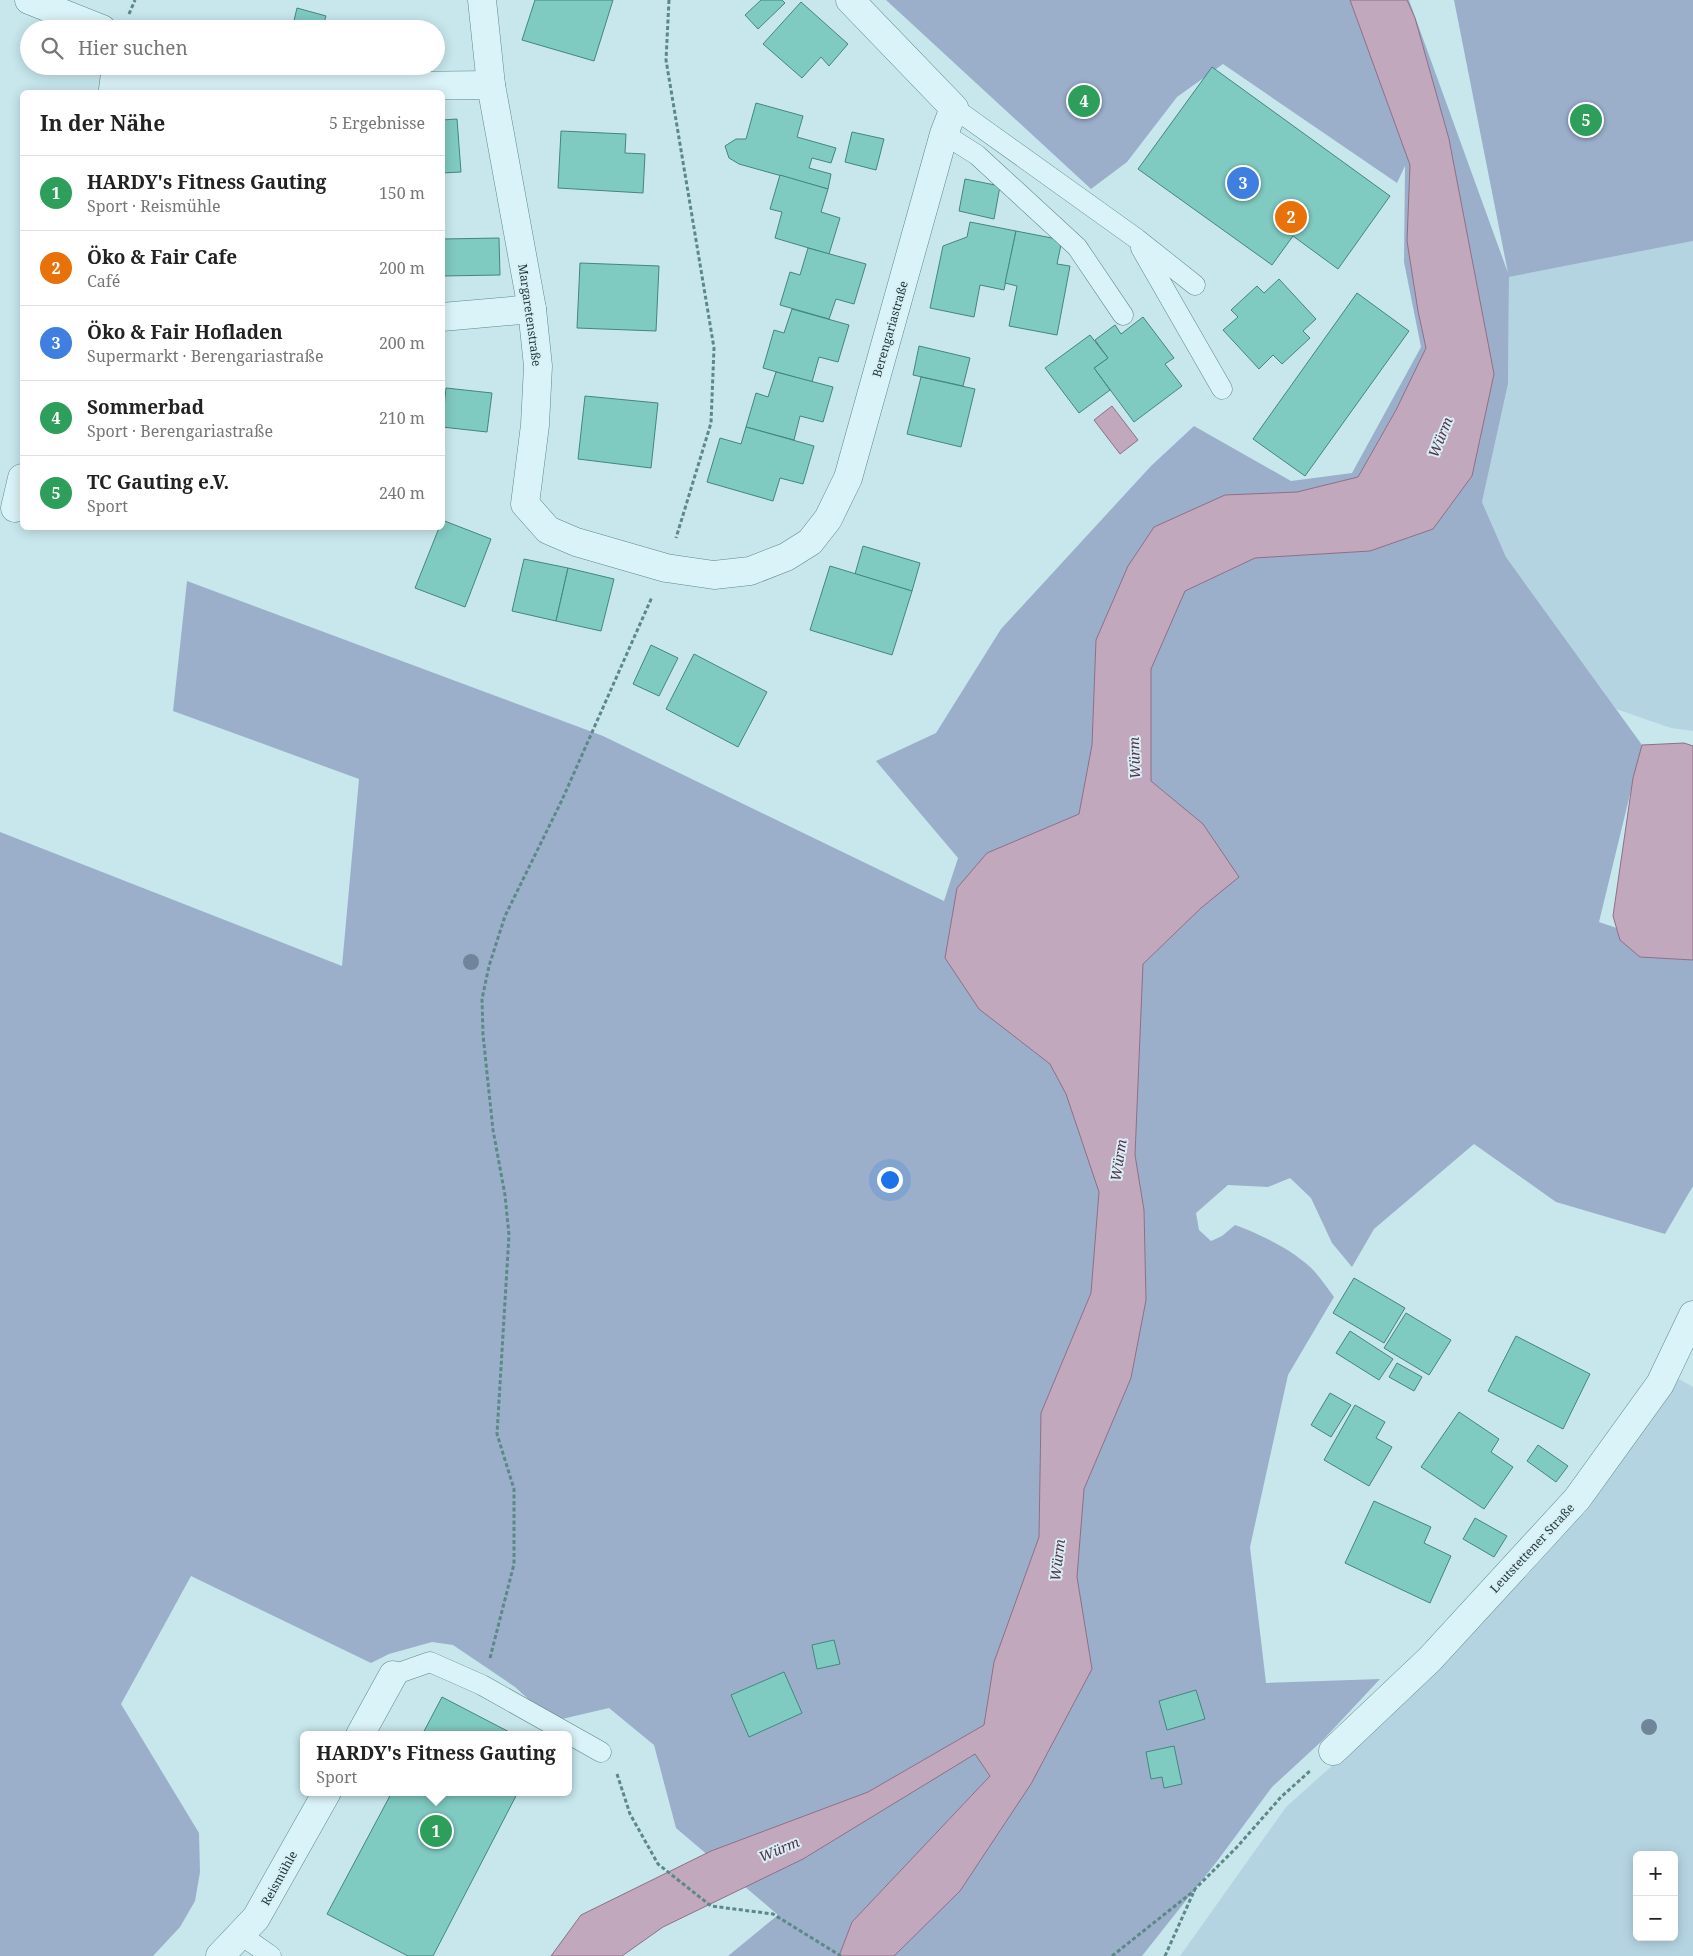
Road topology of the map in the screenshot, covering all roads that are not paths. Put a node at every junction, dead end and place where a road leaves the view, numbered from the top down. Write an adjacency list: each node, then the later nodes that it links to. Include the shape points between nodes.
1 (29, 0): 4 (street)
2 (482, 0): 6 (street, Margaretenstraße)
3 (850, 0): 7 (street)
4 (79, 20)
5 (114, 83): 6 (street)
6 (491, 85): 11 (street, Margaretenstraße)
7 (954, 108): 8 (street, Berengariastraße); 9 (lane)
8 (944, 134): 12 (lane, via 977,155 1077,247); 17 (street, Berengariastraße, via 848,478 828,519 810,542 786,557 750,571 714,575)
9 (1137, 239): 10 (lane); 14 (lane)
10 (1195, 285)
11 (532, 309): 13 (street); 17 (street, Margaretenstraße, via 538,366 535,425 525,504 548,530 576,542)
12 (1123, 315)
13 (445, 317)
14 (1222, 389)
15 (20, 487): 16 (street)
16 (15, 508)
17 (666, 568)
18 (1693, 1315): 23 (street, Leutstettener Straße, via 1660,1384 1577,1499 1430,1659)
19 (393, 1675): 20 (street); 21 (lane, via 430,1662 482,1685)
20 (362, 1731)
21 (564, 1731)
22 (572, 1736): 24 (lane)
23 (1333, 1751)
24 (601, 1752)
25 (325, 1796): 26 (street, Reismühle, via 256,1918)
26 (241, 1935): 27 (street, Reismühle); 28 (lane)
27 (220, 1956)
28 (272, 1956)

